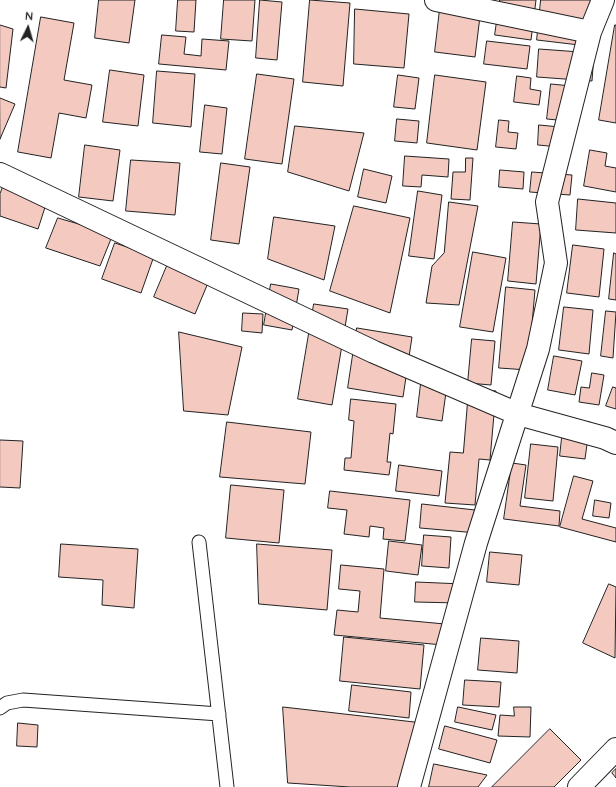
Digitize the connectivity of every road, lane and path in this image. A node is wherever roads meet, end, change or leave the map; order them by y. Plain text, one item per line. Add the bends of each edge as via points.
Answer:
1 (436, 0) edge
2 (603, 0) edge
3 (590, 32) junction
4 (0, 174) edge
5 (518, 414) junction
6 (616, 443) edge
7 (199, 542) dead end
8 (0, 708) edge
9 (219, 714) junction
10 (616, 749) edge
11 (227, 787) edge
12 (409, 787) edge
13 (579, 787) edge

1 - 3 street
2 - 3 street
3 - 5 street via 547,202 556,263 538,349
4 - 5 street via 374,352
5 - 6 street
5 - 12 street via 476,543
7 - 9 lane
8 - 9 lane via 7,703 23,700
9 - 11 lane
10 - 13 street

